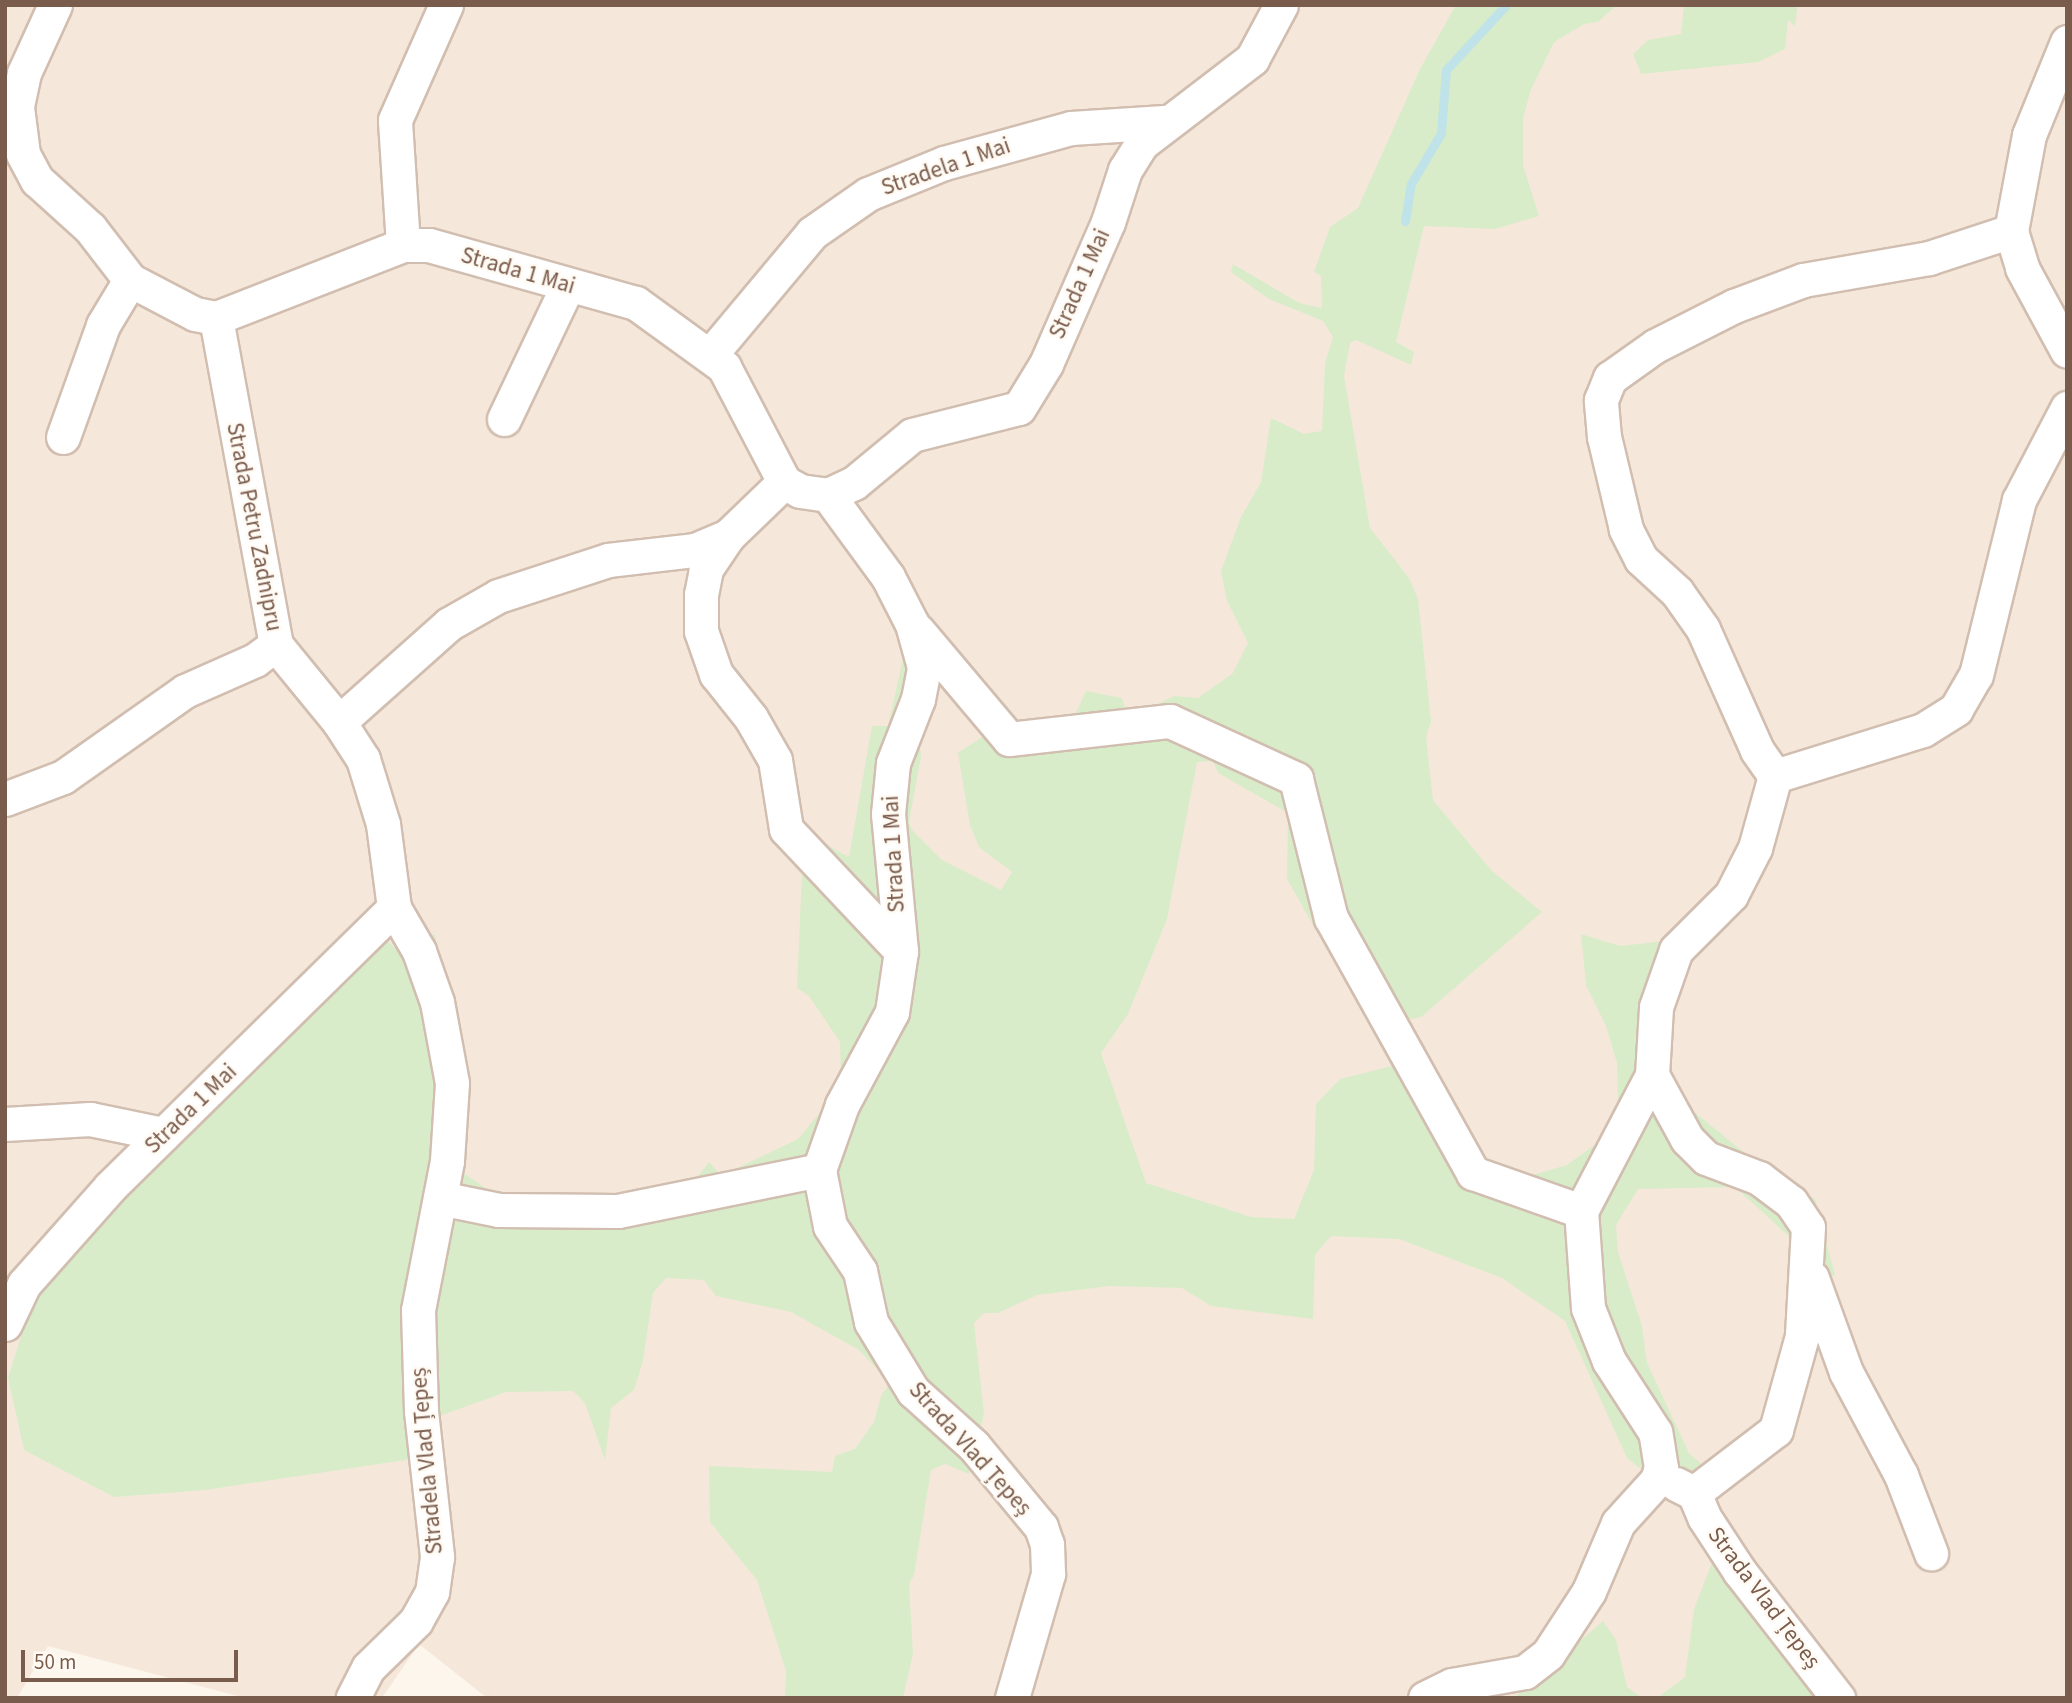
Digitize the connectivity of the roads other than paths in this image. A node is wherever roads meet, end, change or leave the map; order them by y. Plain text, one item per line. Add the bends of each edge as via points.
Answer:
1 (55, 5) edge
2 (446, 5) edge
3 (1281, 5) edge
4 (2067, 42) edge
5 (1164, 122) junction
6 (14, 159) edge
7 (2011, 231) junction
8 (403, 245) junction
9 (130, 279) junction
10 (568, 285) junction
11 (216, 318) junction
12 (2067, 351) edge
13 (711, 354) junction
14 (2067, 408) edge
15 (504, 419) dead end
16 (63, 437) dead end
17 (784, 482) junction
18 (828, 495) junction
19 (728, 536) junction
20 (912, 624) junction
21 (276, 645) junction
22 (339, 722) junction
23 (1775, 776) junction
24 (5, 799) edge
25 (394, 908) junction
26 (901, 951) junction
27 (1652, 1075) junction
28 (5, 1124) edge
29 (163, 1134) junction
30 (819, 1170) junction
31 (440, 1198) junction
32 (1581, 1211) junction
33 (1809, 1269) junction
34 (5, 1324) edge
35 (1659, 1474) junction
36 (1694, 1493) junction
37 (1931, 1553) dead end
38 (353, 1698) edge
39 (1012, 1698) edge
40 (1425, 1698) edge
41 (1838, 1698) edge

1 - 6 street via 24,73
2 - 8 street via 395,120
3 - 5 street, Strada 1 Mai via 1252,59 1230,80
4 - 7 street via 2029,135
5 - 13 street, Stradela 1 Mai via 1071,128 944,163 868,194 812,233
5 - 18 street, Strada 1 Mai via 1140,144 1125,170 1108,222 1046,364 1019,408 912,435 854,484
6 - 9 street via 90,228
7 - 12 street via 2022,268
7 - 23 street via 1929,258 1803,280 1734,306 1638,354 1610,378 1601,400 1604,437 1626,529 1641,559 1677,592 1703,629 1757,750
8 - 10 street, Strada 1 Mai via 429,244
8 - 11 street, Strada 1 Mai
9 - 11 street via 195,314
9 - 16 street via 103,325
10 - 13 street, Strada 1 Mai via 636,303
10 - 15 street
11 - 21 street, Strada Petru Zadnipru
13 - 17 street, Strada 1 Mai via 724,367
14 - 23 street via 2019,500 1976,675 1956,709 1923,730
17 - 18 street via 800,491
17 - 19 street
18 - 20 street, Strada 1 Mai via 888,577
19 - 22 street via 695,550 608,560 498,596 449,624
19 - 26 street via 706,569 701,594 701,631 716,674 751,718 775,760 786,829
20 - 26 street, Strada 1 Mai via 924,667 918,699 893,763 888,814
20 - 32 street via 1009,739 1170,721 1296,779 1331,918 1473,1173
21 - 22 street
21 - 24 street, Strada Petru Zadnipru via 256,660 185,691 64,777
22 - 25 street via 363,759 373,787
23 - 27 street via 1755,848 1731,895 1676,950 1656,1007
25 - 29 street, Strada 1 Mai
25 - 31 street via 419,951 448,1044 450,1126
26 - 30 street via 892,1012 842,1105
27 - 32 street
27 - 33 street via 1687,1139 1706,1158 1759,1178 1791,1202 1808,1227
28 - 29 street via 90,1119
29 - 34 street, Strada 1 Mai via 24,1284
30 - 31 street via 618,1211 499,1210
30 - 39 street, Strada Vlad Țepeș via 830,1226 860,1271 871,1322 906,1380 974,1446 1041,1527 1048,1574
31 - 38 street, Stradela Vlad Țepeș via 418,1310 421,1411 437,1556 432,1592 416,1621 368,1668
32 - 35 street via 1588,1308 1609,1361 1655,1432
33 - 36 street via 1802,1336 1776,1430
33 - 37 street via 1846,1372 1901,1475
35 - 36 street
35 - 40 street via 1618,1523 1589,1591 1548,1654 1525,1672 1452,1685
36 - 41 street, Strada Vlad Țepeș via 1740,1572

